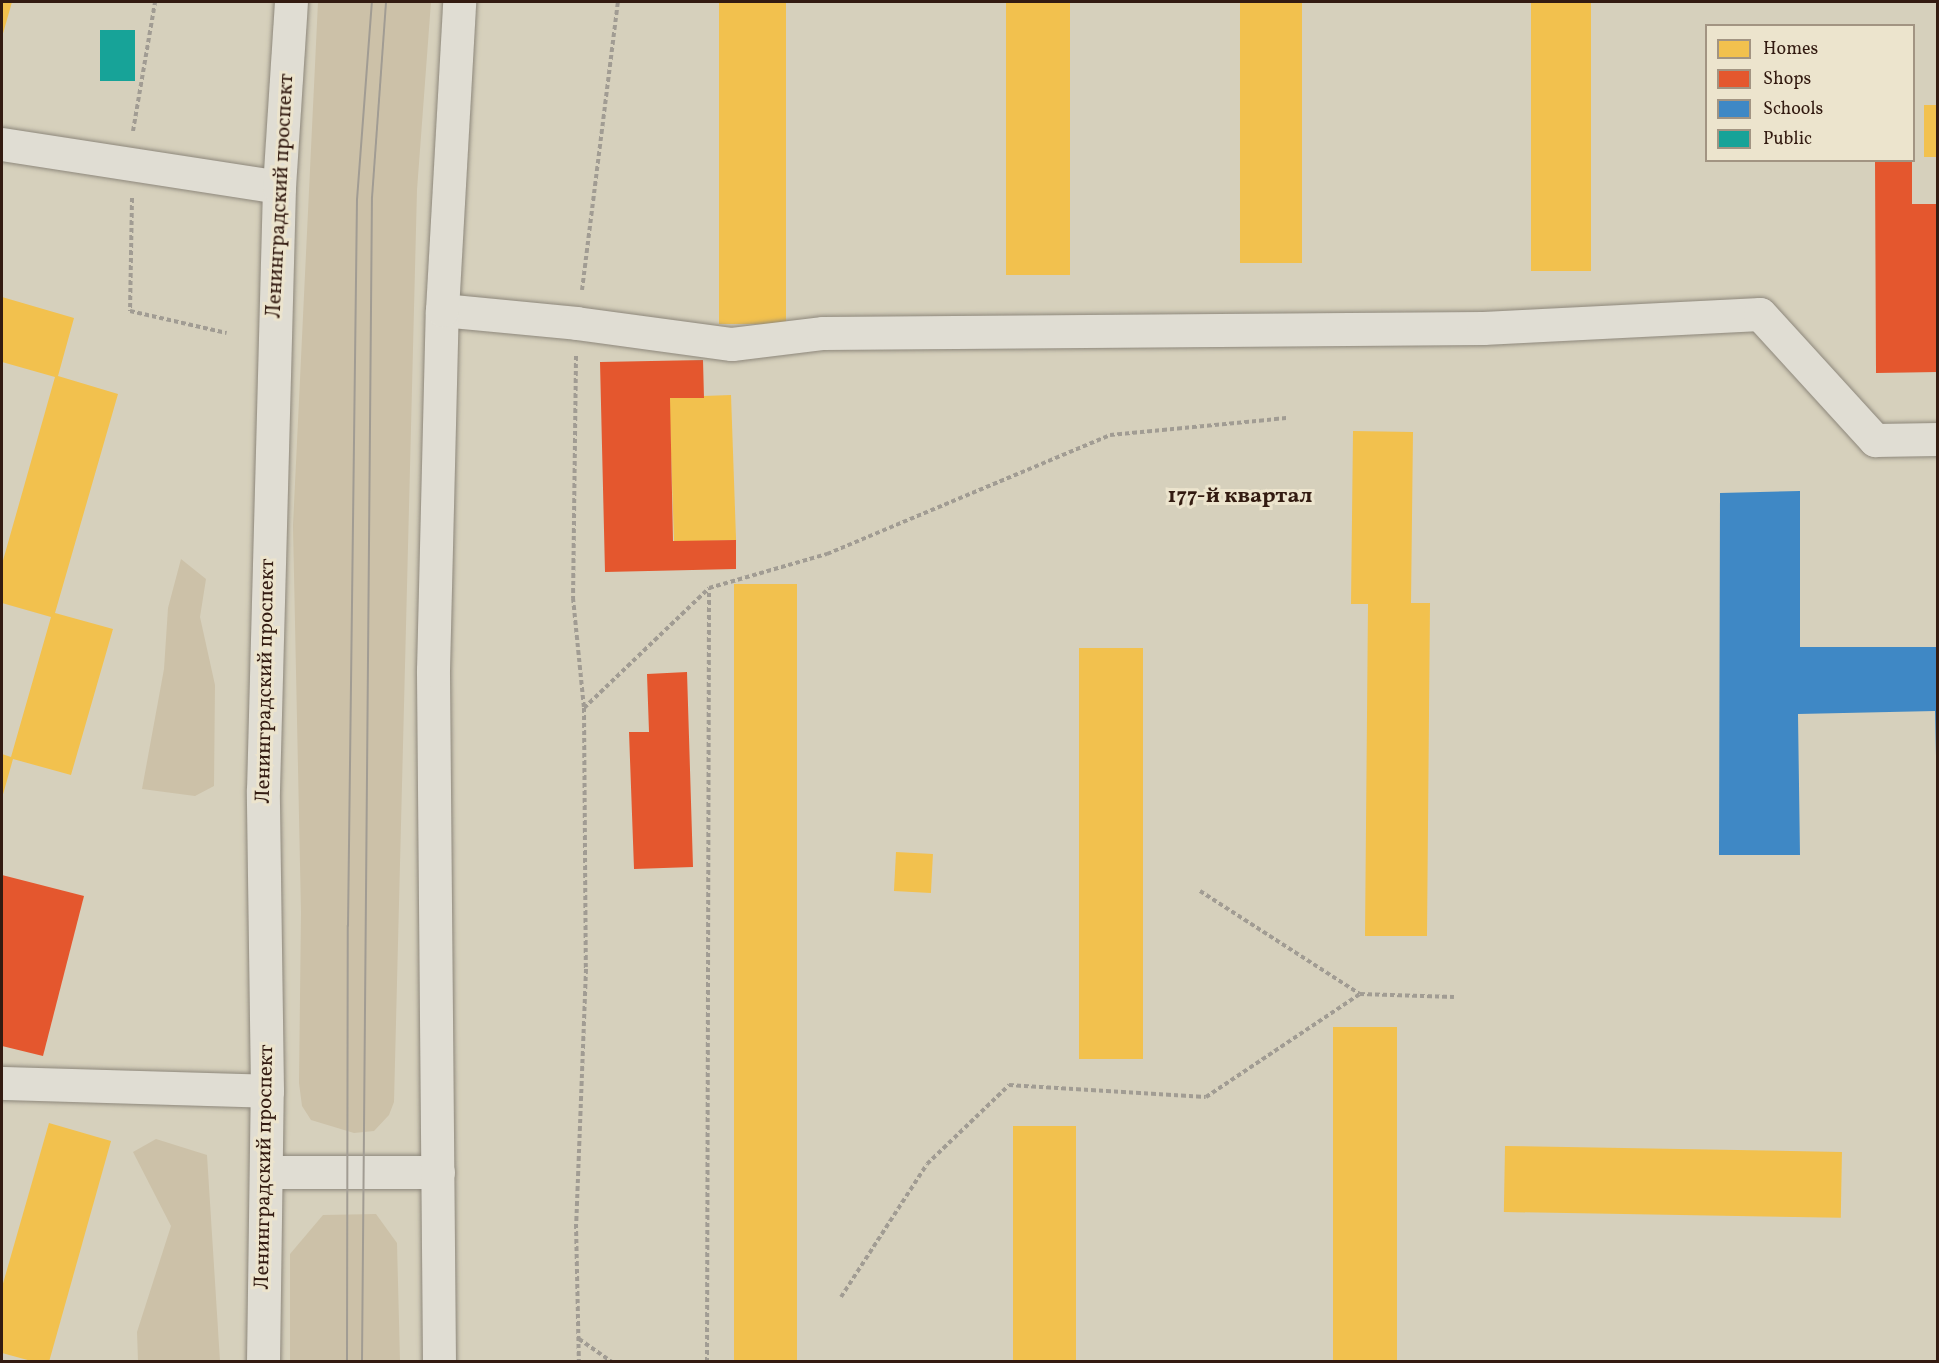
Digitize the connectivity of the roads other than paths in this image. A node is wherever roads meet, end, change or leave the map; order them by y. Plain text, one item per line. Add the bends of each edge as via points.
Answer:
1 (291, 2) edge
2 (459, 2) edge
3 (2, 144) edge
4 (279, 187) junction
5 (442, 310) junction
6 (1938, 439) edge
7 (2, 1083) edge
8 (267, 1091) junction
9 (266, 1172) junction
10 (438, 1172) junction
11 (263, 1362) edge
12 (439, 1362) edge

1 - 4 main road, Ленинградский проспект
2 - 5 main road
3 - 4 main road
4 - 8 main road, Ленинградский проспект via 263,790
5 - 6 main road via 576,322 732,344 822,333 1483,328 1760,314 1875,440
5 - 10 main road via 433,670
7 - 8 main road
8 - 9 main road, Ленинградский проспект
9 - 10 main road
9 - 11 main road, Ленинградский проспект
10 - 12 main road

